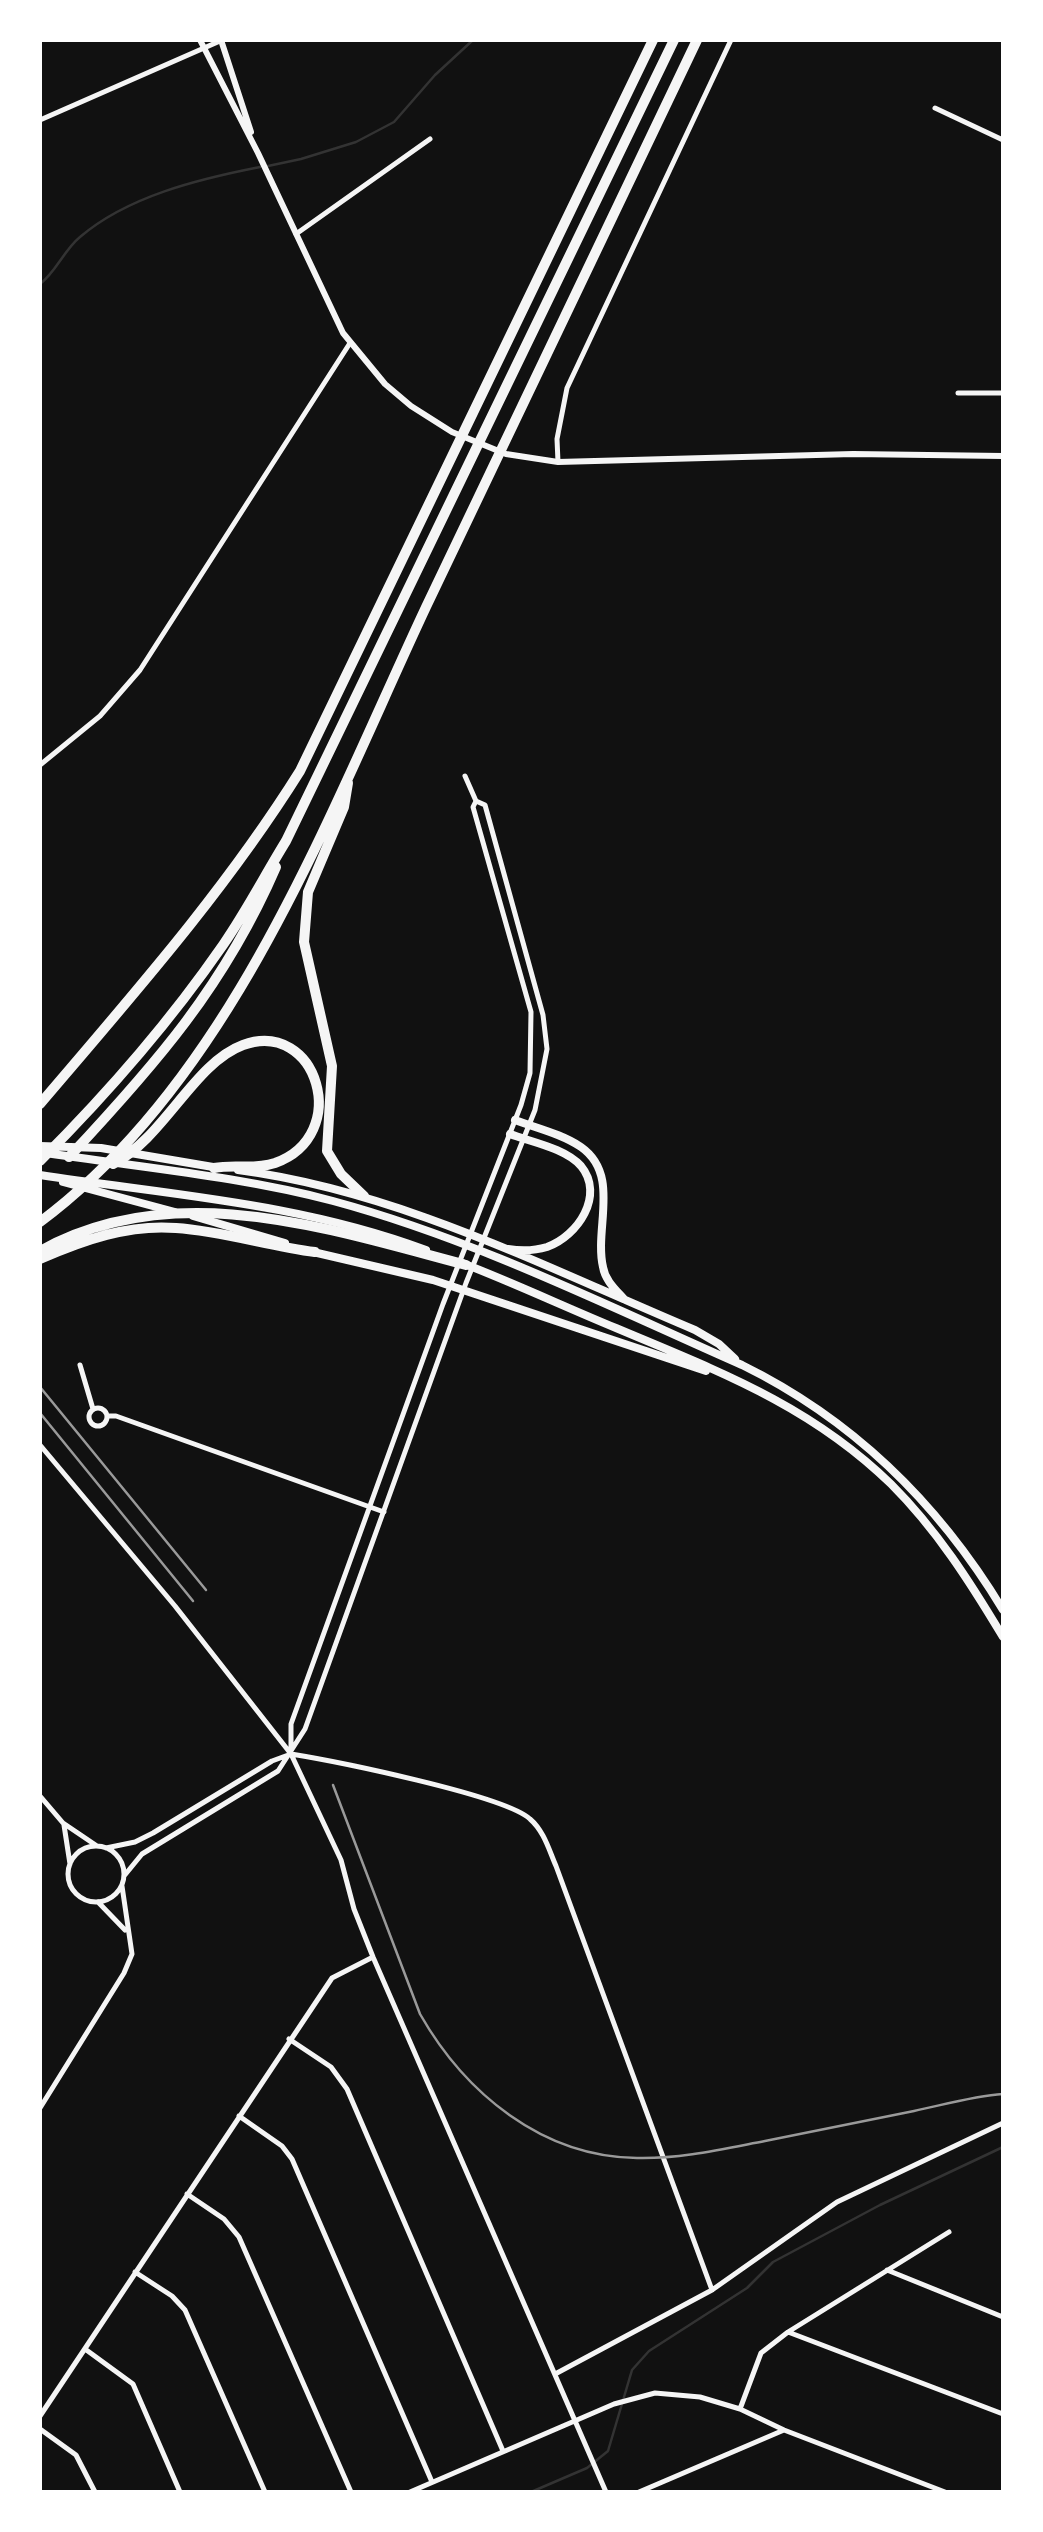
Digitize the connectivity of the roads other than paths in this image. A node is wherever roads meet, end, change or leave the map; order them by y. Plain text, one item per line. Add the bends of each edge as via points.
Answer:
1 (222, 40) edge
2 (653, 40) edge
3 (674, 40) edge
4 (697, 40) edge
5 (731, 40) edge
6 (202, 44) edge
7 (935, 108) dead end
8 (40, 120) edge
9 (430, 139) dead end
10 (1003, 140) edge
11 (258, 152) junction
12 (296, 234) junction
13 (350, 343) junction
14 (958, 393) dead end
15 (1003, 393) edge
16 (1003, 456) edge
17 (558, 462) junction
18 (40, 765) edge
19 (349, 772) junction
20 (465, 776) dead end
21 (476, 801) junction
22 (286, 840) junction
23 (40, 1104) edge
24 (515, 1120) junction
25 (528, 1126) junction
26 (510, 1134) junction
27 (523, 1138) junction
28 (78, 1147) junction
29 (40, 1149) edge
30 (69, 1157) junction
31 (40, 1161) edge
32 (214, 1168) junction
33 (101, 1170) junction
34 (42, 1176) edge
35 (364, 1196) junction
36 (40, 1222) edge
37 (490, 1244) junction
38 (40, 1251) edge
39 (315, 1252) junction
40 (40, 1260) edge
41 (466, 1264) junction
42 (451, 1282) junction
43 (465, 1287) junction
44 (628, 1302) junction
45 (742, 1365) junction
46 (80, 1366) dead end
47 (728, 1377) junction
48 (93, 1409) junction
49 (107, 1416) junction
50 (40, 1445) edge
51 (369, 1506) junction
52 (384, 1512) junction
53 (1003, 1610) edge
54 (1003, 1637) edge
55 (291, 1754) junction
56 (40, 1796) edge
57 (63, 1823) junction
58 (97, 1846) junction
59 (106, 1848) junction
60 (70, 1866) junction
61 (124, 1876) junction
62 (122, 1886) junction
63 (98, 1902) junction
64 (127, 1932) junction
65 (373, 1957) junction
66 (288, 2039) junction
67 (40, 2108) edge
68 (239, 2116) junction
69 (1003, 2123) edge
70 (187, 2194) junction
71 (949, 2232) dead end
72 (887, 2270) junction
73 (135, 2272) junction
74 (712, 2290) junction
75 (1003, 2317) edge
76 (788, 2332) junction
77 (85, 2349) junction
78 (556, 2373) junction
79 (740, 2409) junction
80 (1003, 2414) edge
81 (40, 2416) edge
82 (574, 2420) junction
83 (40, 2429) edge
84 (784, 2430) junction
85 (503, 2452) junction
86 (432, 2482) junction
87 (95, 2492) edge
88 (180, 2492) edge
89 (265, 2492) edge
90 (351, 2492) edge
91 (410, 2492) edge
92 (606, 2492) edge
93 (639, 2492) edge
94 (945, 2492) edge

1 - 6 street
1 - 11 street
2 - 23 highway via 300,772 222,885
3 - 22 highway
4 - 19 highway
5 - 17 street via 566,388
6 - 8 street
6 - 11 street
7 - 10 street
9 - 12 street
11 - 12 street
12 - 13 street
13 - 17 street via 385,384 435,422 480,444
13 - 18 street via 140,670 100,716
14 - 15 street
16 - 17 street
19 - 33 highway via 241,988 180,1080
19 - 35 highway via 344,808 308,892 303,923 306,963 332,1066 327,1151
20 - 21 street
21 - 24 street via 531,1012 530,1074
21 - 25 street via 484,804 543,1014 548,1049
22 - 28 highway via 252,922 210,992
22 - 31 highway via 190,990 132,1064
24 - 25 main road
24 - 26 street
25 - 27 street
25 - 44 main road via 580,1146 595,1160 604,1191 603,1269
26 - 27 main road
26 - 42 street
27 - 37 main road via 582,1168 589,1204 576,1227 546,1247
27 - 43 street
28 - 29 main road
28 - 30 highway
28 - 32 main road
29 - 30 main road
30 - 45 main road via 289,1191 376,1214 562,1285
32 - 33 highway via 274,1163 314,1129 317,1083 294,1051 267,1041 237,1048 129,1156
32 - 35 main road
33 - 36 highway
34 - 39 main road
34 - 41 main road via 266,1205 342,1222
35 - 37 main road
37 - 44 main road
38 - 41 highway via 111,1222 222,1212
39 - 40 highway via 176,1228 120,1232
39 - 42 main road
41 - 47 main road
42 - 43 main road
42 - 51 street
43 - 47 main road
43 - 52 street
44 - 45 main road via 720,1344
45 - 53 main road via 818,1408 894,1470 960,1543
46 - 48 street
47 - 54 main road via 803,1414 889,1483 954,1557
48 - 49 street
48 - 49 street via 93,1425 104,1424
49 - 51 street
50 - 55 street
51 - 52 street
51 - 55 street via 291,1724
52 - 55 street
55 - 59 street via 135,1842
55 - 61 street via 278,1771 142,1854
55 - 65 street via 341,1860
55 - 74 street via 454,1791 532,1820 556,1866
56 - 57 street
57 - 58 street
57 - 60 street
58 - 59 street
58 - 60 street via 80,1851
59 - 61 street via 122,1862
60 - 63 street via 72,1889
61 - 62 street
62 - 63 street
62 - 64 street
63 - 64 street
64 - 67 street via 132,1954 124,1973
65 - 66 street via 332,1978
65 - 78 street
66 - 68 street
66 - 85 street via 331,2066 346,2089
68 - 70 street
68 - 86 street via 292,2159
69 - 74 street via 837,2202
70 - 73 street
70 - 90 street via 224,2218 239,2237
71 - 72 street
72 - 75 street
72 - 76 street
73 - 77 street
73 - 89 street via 185,2310
74 - 78 street
76 - 79 street via 762,2353
76 - 80 street
77 - 81 street
77 - 88 street via 133,2384
78 - 82 street
79 - 82 street via 674,2393 642,2394
79 - 84 street
82 - 85 street
82 - 92 street
83 - 87 street via 76,2455
84 - 93 street
84 - 94 street
85 - 86 street
86 - 91 street

